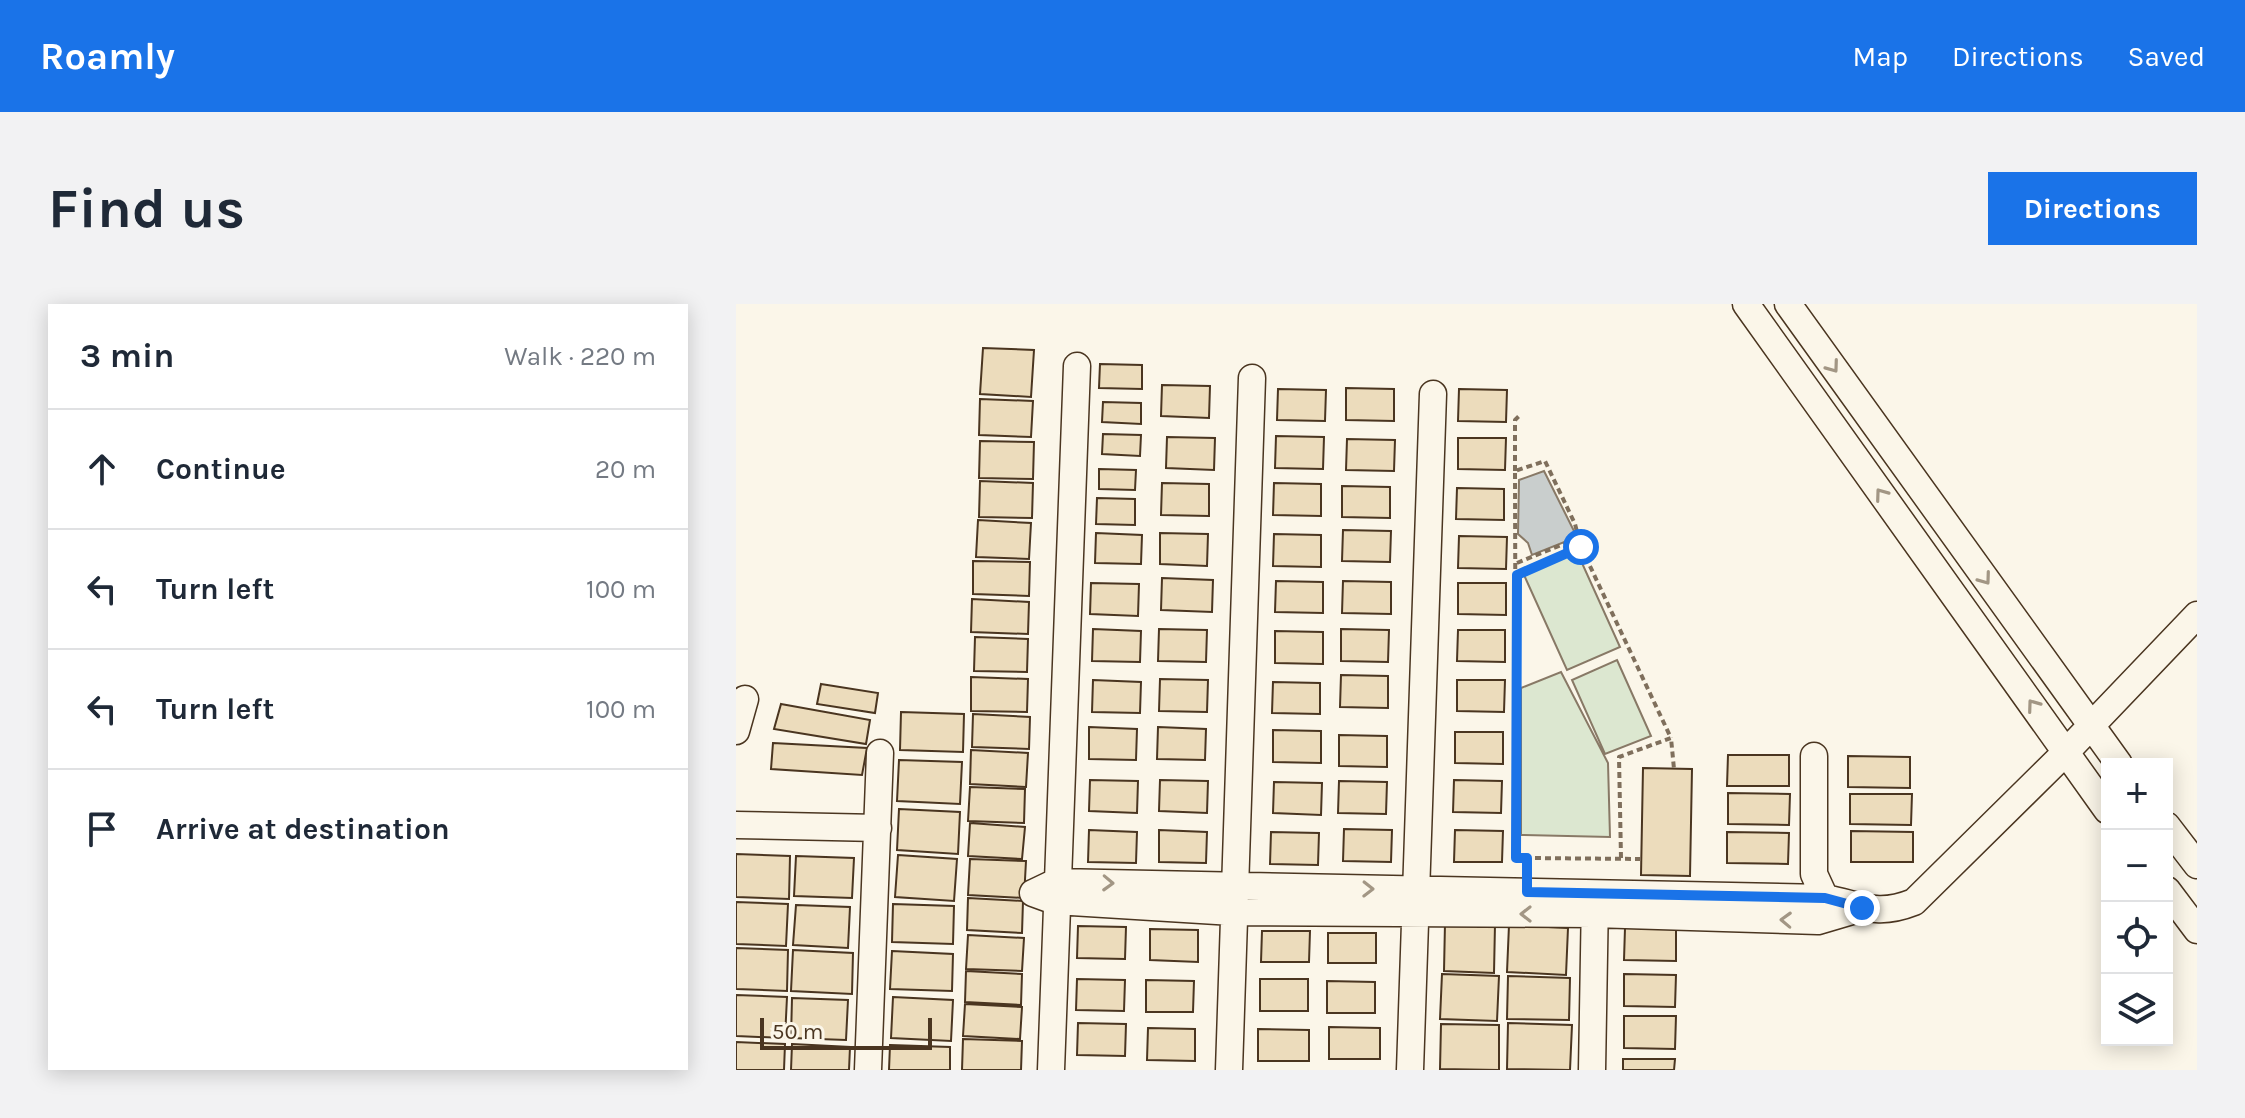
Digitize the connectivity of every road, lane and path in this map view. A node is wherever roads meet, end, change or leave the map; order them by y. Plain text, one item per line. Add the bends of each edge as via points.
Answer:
1 (1746, 304) edge
2 (1788, 304) edge
3 (1077, 366) dead end
4 (1252, 378) dead end
5 (1433, 394) dead end
6 (1521, 414) dead end
7 (1515, 471) junction
8 (1578, 538) junction
9 (1581, 547) junction
10 (1517, 563) junction
11 (1517, 575) junction
12 (2197, 615) edge
13 (745, 699) dead end
14 (2090, 727) junction
15 (736, 731) edge
16 (1671, 738) junction
17 (2066, 752) junction
18 (880, 753) dead end
19 (1814, 756) dead end
20 (2114, 758) edge
21 (1674, 769) dead end
22 (2100, 801) edge
23 (736, 825) edge
24 (878, 828) junction
25 (2170, 830) edge
26 (1527, 858) junction
27 (1621, 858) junction
28 (1642, 859) dead end
29 (2197, 865) edge
30 (1056, 891) junction
31 (1527, 892) junction
32 (1825, 898) junction
33 (2173, 898) edge
34 (1234, 899) junction
35 (1415, 902) junction
36 (1594, 904) junction
37 (1862, 908) junction
38 (2197, 930) edge
39 (868, 1070) edge
40 (1051, 1070) edge
41 (1229, 1070) edge
42 (1410, 1070) edge
43 (1592, 1070) edge

17 -> 1 street
2 -> 14 street
3 - 30 street
4 - 34 street
5 - 35 street
6 - 7 path via 1515,420
7 - 8 path via 1545,461
7 - 10 path
8 - 9 path
8 - 10 path
9 - 11 path
9 - 16 path
10 - 11 path
11 - 26 path via 1516,858
12 - 14 street
13 - 15 street
14 - 17 street
14 - 20 street
16 - 21 path
16 - 27 path via 1619,757
17 - 22 street
17 - 37 street via 1914,902 1893,910
18 - 24 street
19 - 32 street via 1814,874
23 - 24 street
24 - 39 street
25 - 29 street
26 - 27 path
26 - 31 path
27 - 28 path
30 - 34 street
30 - 40 street
31 - 35 street
31 - 36 street
32 - 36 street
32 - 37 street
33 - 38 street
34 - 35 street
34 - 41 street
36 -> 35 street
35 - 42 street
37 -> 36 street via 1818,921
36 - 43 street

